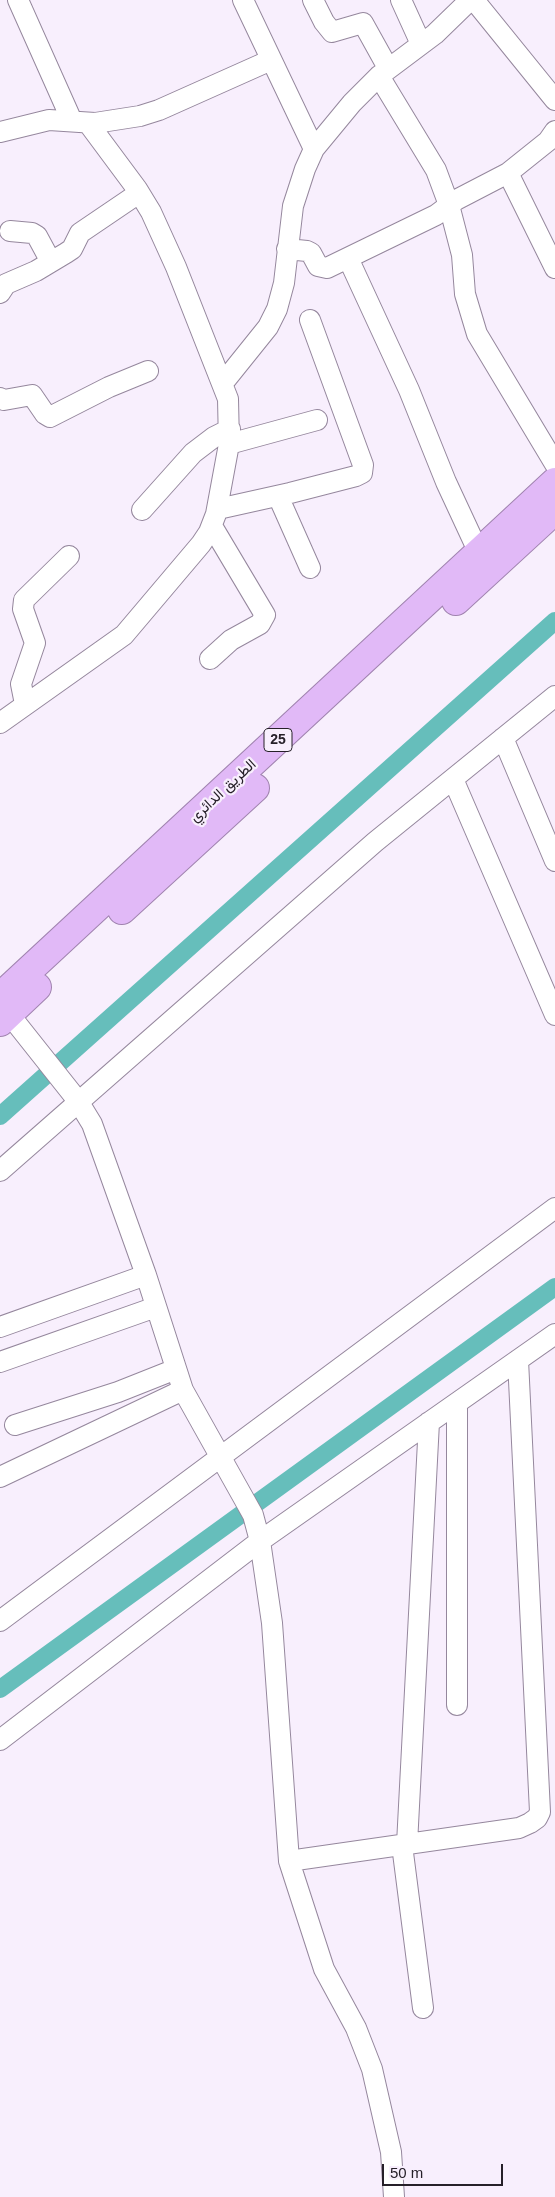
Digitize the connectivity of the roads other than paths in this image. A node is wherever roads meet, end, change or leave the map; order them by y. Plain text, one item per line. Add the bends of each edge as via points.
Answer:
1 (18, 0) edge
2 (243, 0) edge
3 (313, 0) edge
4 (401, 0) edge
5 (470, 0) edge
6 (474, 0) edge
7 (421, 44) junction
8 (271, 60) junction
9 (383, 72) junction
10 (555, 100) edge
11 (80, 122) junction
12 (555, 131) edge
13 (0, 132) edge
14 (314, 149) junction
15 (508, 173) junction
16 (139, 193) junction
17 (449, 205) junction
18 (10, 232) dead end
19 (288, 250) junction
20 (348, 258) junction
21 (51, 262) junction
22 (555, 268) edge
23 (0, 293) edge
24 (310, 320) dead end
25 (148, 371) dead end
26 (223, 383) junction
27 (0, 398) edge
28 (317, 420) dead end
29 (229, 437) junction
30 (555, 464) edge
31 (555, 482) edge
32 (278, 496) junction
33 (142, 510) dead end
34 (555, 510) edge
35 (215, 517) junction
36 (479, 553) junction
37 (70, 556) dead end
38 (310, 568) dead end
39 (210, 659) dead end
40 (555, 696) edge
41 (25, 704) junction
42 (0, 723) edge
43 (503, 738) junction
44 (453, 779) junction
45 (555, 861) edge
46 (3, 1011) edge
47 (555, 1015) edge
48 (73, 1094) junction
49 (0, 1171) edge
50 (555, 1208) edge
51 (146, 1275) junction
52 (156, 1307) junction
53 (0, 1327) edge
54 (555, 1334) edge
55 (518, 1360) junction
56 (0, 1362) edge
57 (176, 1369) junction
58 (183, 1390) junction
59 (457, 1404) junction
60 (430, 1422) junction
61 (15, 1425) dead end
62 (220, 1456) junction
63 (0, 1477) edge
64 (260, 1541) junction
65 (0, 1621) edge
66 (457, 1705) dead end
67 (0, 1740) edge
68 (405, 1844) junction
69 (289, 1861) junction
70 (423, 2008) dead end
71 (394, 2197) edge

1 - 11 street
2 - 8 street
3 - 9 street via 329,31 363,23
4 - 7 street
5 - 7 street
6 - 10 street
7 - 9 street
8 - 11 street via 150,113 122,120
8 - 14 street
9 - 14 street
9 - 17 street via 436,170
11 - 13 street via 49,120
11 - 16 street
12 - 15 street via 548,141
14 - 19 street via 293,206
15 - 17 street
15 - 22 street
16 - 21 street via 80,233 72,249
16 - 26 street via 176,267
17 - 20 street via 436,215
17 - 30 street via 462,255 465,294 477,334
18 - 21 street via 37,236
19 - 20 street via 311,253 322,268
19 - 26 street via 282,296 272,320
20 - 36 street
21 - 23 street via 6,284
24 - 32 street via 363,470 356,476
25 - 27 street via 50,416 32,395
26 - 29 street via 228,399
28 - 29 street
29 - 33 street via 214,437 198,448
29 - 35 street
31 - 36 highway, الطريق الدائري / 25
32 - 35 street
32 - 38 street
34 - 46 highway, الطريق الدائري / 25
35 - 39 street via 265,615 260,624 231,640
35 - 41 street via 201,544 124,635
36 - 46 highway, الطريق الدائري / 25
37 - 41 street via 24,600 23,609 35,642 22,680
40 - 43 street
41 - 42 street
43 - 44 street
43 - 45 street
44 - 47 street
44 - 48 street
46 - 48 street
48 - 49 street
48 - 51 street via 92,1124
50 - 62 street
51 - 52 street
51 - 53 street
52 - 56 street
52 - 57 street
54 - 55 street
55 - 59 street
55 - 68 street via 540,1812 537,1818 519,1828
57 - 58 street
57 - 61 street via 118,1392
58 - 62 street
58 - 63 street
59 - 60 street
59 - 66 street
60 - 64 street
60 - 68 street
62 - 64 street via 253,1515
62 - 65 street
64 - 67 street
64 - 69 street via 272,1623
68 - 69 street
68 - 70 street
69 - 71 street via 324,1969 356,2028 372,2069 391,2152

